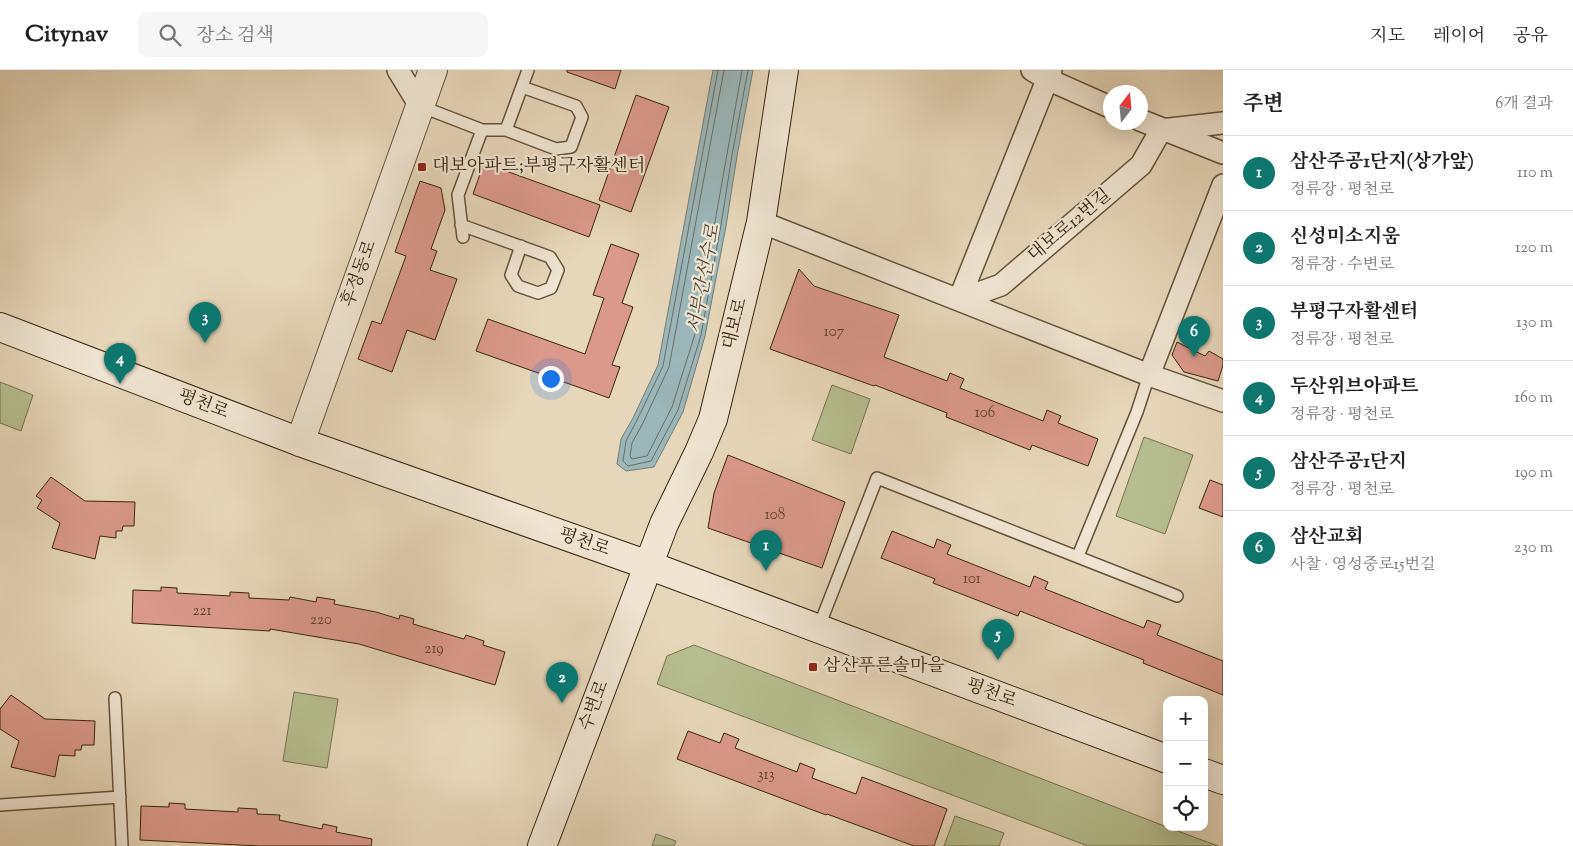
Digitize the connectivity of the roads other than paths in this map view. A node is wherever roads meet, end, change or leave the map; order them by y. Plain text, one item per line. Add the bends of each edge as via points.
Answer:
1 (398, 70) edge
2 (433, 70) edge
3 (528, 70) edge
4 (784, 70) edge
5 (1043, 73) edge
6 (522, 87) junction
7 (1103, 103) edge
8 (420, 106) junction
9 (1223, 123) edge
10 (1148, 124) edge
11 (482, 130) junction
12 (506, 130) junction
13 (1161, 130) junction
14 (1223, 153) edge
15 (1223, 185) edge
16 (761, 222) junction
17 (521, 246) junction
18 (959, 300) junction
19 (0, 327) edge
20 (1149, 375) junction
21 (1223, 402) edge
22 (300, 442) junction
23 (1078, 556) junction
24 (648, 565) junction
25 (1177, 596) dead end
26 (818, 629) junction
27 (115, 698) dead end
28 (1163, 758) edge
29 (1208, 774) edge
30 (1223, 780) edge
31 (120, 796) junction
32 (0, 805) edge
33 (122, 846) edge
34 (542, 846) edge

1 - 8 street
2 - 8 main road, 후정동로
3 - 6 lane
4 - 16 main road, 대보로
5 - 7 street
5 - 18 street
6 - 12 lane
6 - 12 lane via 576,106 582,118 571,147 556,149
8 - 11 lane
8 - 22 main road, 후정동로
9 - 13 street
10 - 13 street
11 - 12 lane
11 - 17 lane via 458,195 462,231
13 - 14 street
13 - 18 street, 대보로12번길 via 1141,165 1001,285
15 - 20 street
16 - 18 street
16 - 24 main road, 대보로 via 713,419
17 - 17 lane via 550,256 558,270 551,288 538,293 518,286 511,275
18 - 20 street
19 - 22 main road, 평천로
20 - 21 street
20 - 23 lane
22 - 24 main road, 평천로
23 - 25 lane
23 - 26 lane via 876,478
24 - 26 main road, 평천로
24 - 34 main road, 수변로
26 - 28 main road, 평천로
27 - 31 lane
29 - 30 main road
31 - 32 lane
31 - 33 lane

